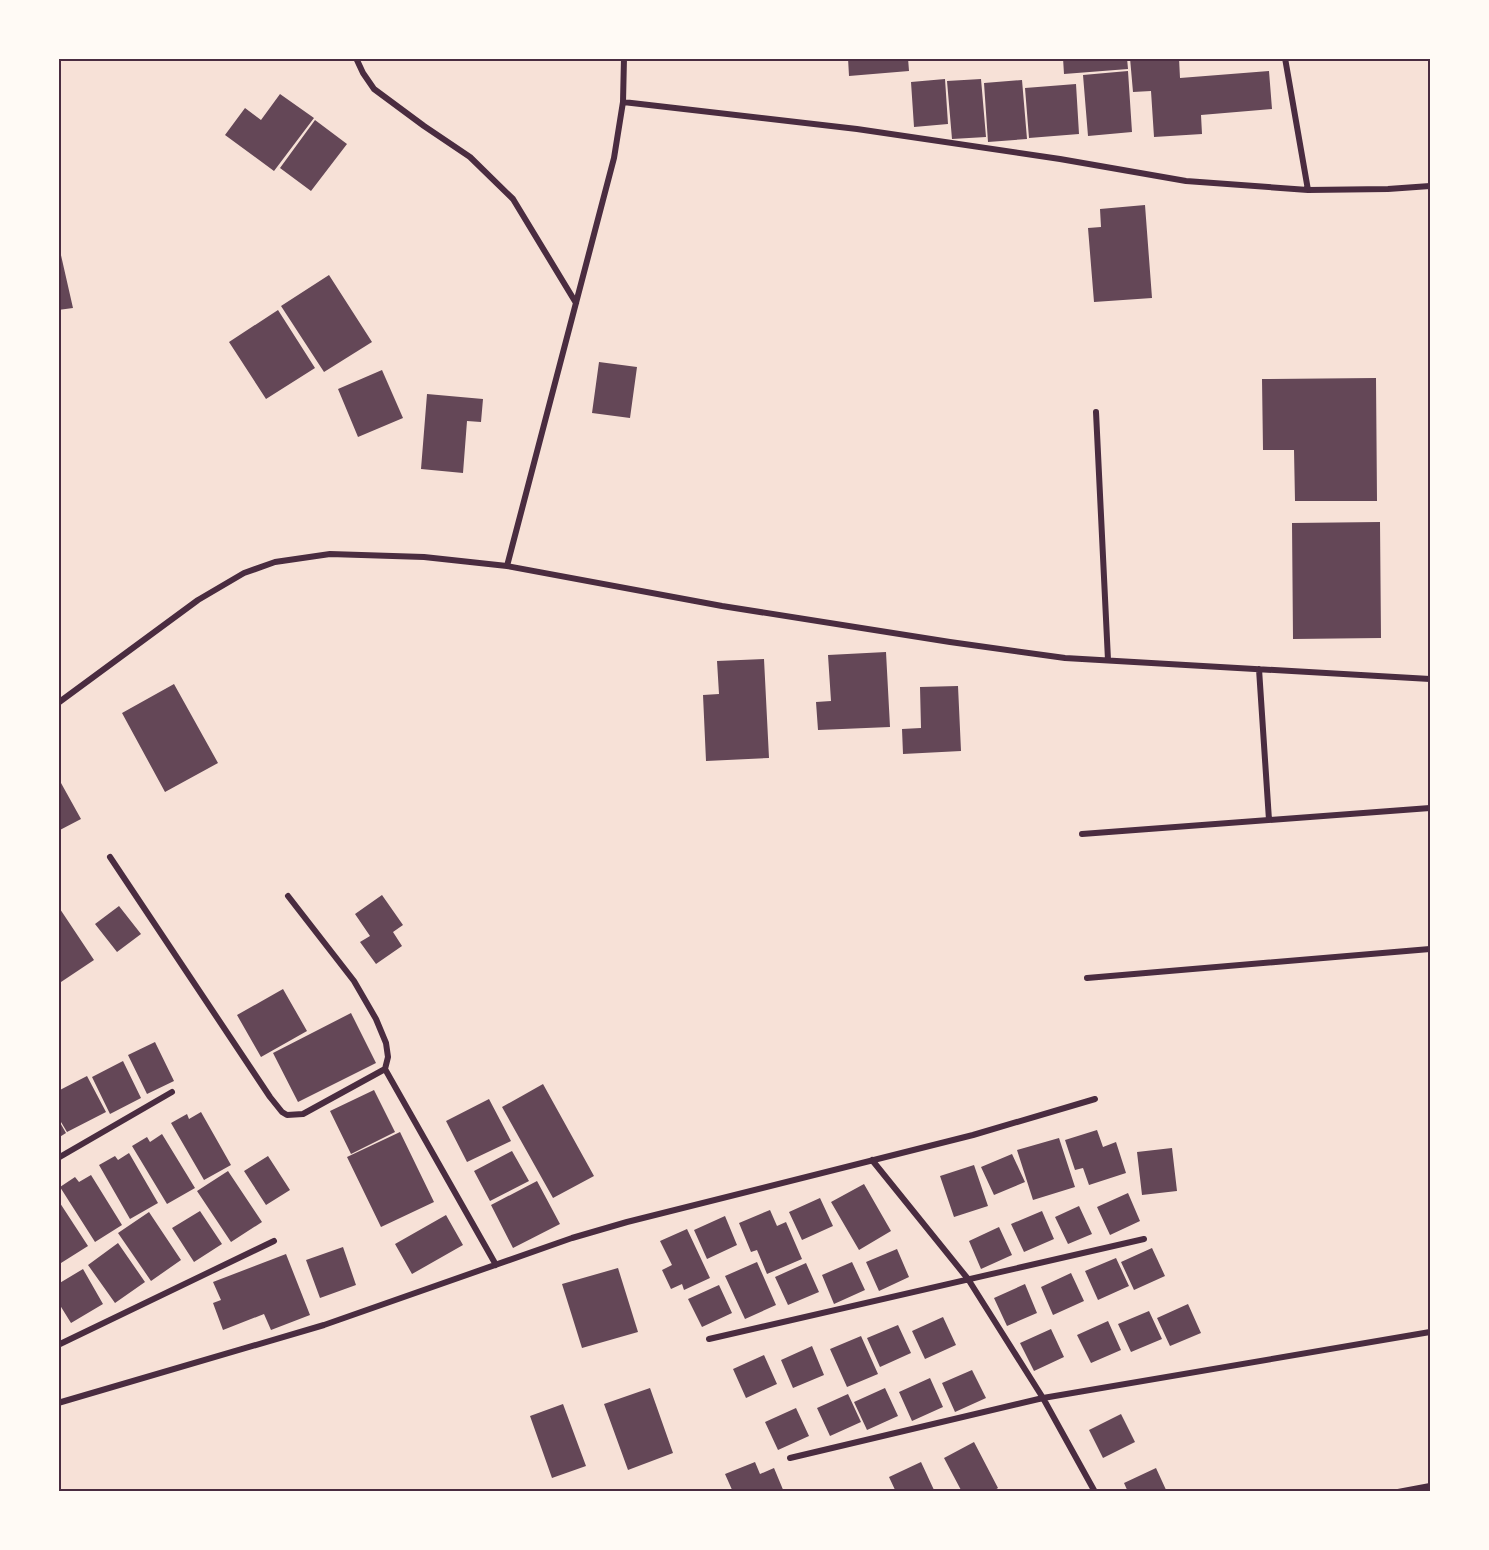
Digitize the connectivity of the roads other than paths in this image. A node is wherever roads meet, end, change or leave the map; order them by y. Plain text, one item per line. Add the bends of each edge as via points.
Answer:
1 (356, 58) edge
2 (624, 58) edge
3 (1286, 58) edge
4 (623, 102) junction
5 (1431, 186) edge
6 (1308, 190) junction
7 (576, 303) junction
8 (1096, 412) dead end
9 (507, 566) junction
10 (1108, 660) junction
11 (1259, 669) junction
12 (1431, 679) edge
13 (58, 703) edge
14 (1431, 808) edge
15 (1269, 820) junction
16 (1082, 834) dead end
17 (110, 857) dead end
18 (288, 896) dead end
19 (1431, 949) edge
20 (1087, 978) dead end
21 (385, 1069) junction
22 (172, 1092) dead end
23 (1095, 1099) dead end
24 (58, 1158) edge
25 (872, 1160) junction
26 (1144, 1239) dead end
27 (274, 1241) dead end
28 (496, 1265) junction
29 (968, 1279) junction
30 (1431, 1332) edge
31 (710, 1339) dead end
32 (58, 1345) edge
33 (1044, 1398) junction
34 (58, 1403) edge
35 (790, 1458) dead end
36 (1431, 1486) edge
37 (1095, 1491) edge
38 (1398, 1491) edge

1 - 7 street via 374,89 470,157 513,199
2 - 4 street
3 - 6 street
4 - 6 street via 856,129 1186,181
4 - 7 street via 614,158
5 - 6 street
7 - 9 street
8 - 10 street
9 - 10 street via 744,610 1065,658
9 - 13 street via 424,557 330,554 274,562 244,573 198,600
10 - 11 street
11 - 12 street
11 - 15 street
14 - 15 street
15 - 16 street
17 - 21 street via 282,1112 303,1114
18 - 21 street via 354,981 376,1019 386,1043
19 - 20 street
21 - 28 street
22 - 24 street
23 - 25 street
25 - 28 street via 627,1222
25 - 29 street
26 - 29 street
27 - 32 street
28 - 34 street via 324,1325
29 - 31 street
29 - 33 street
30 - 33 street
33 - 35 street
33 - 37 street
36 - 38 street

